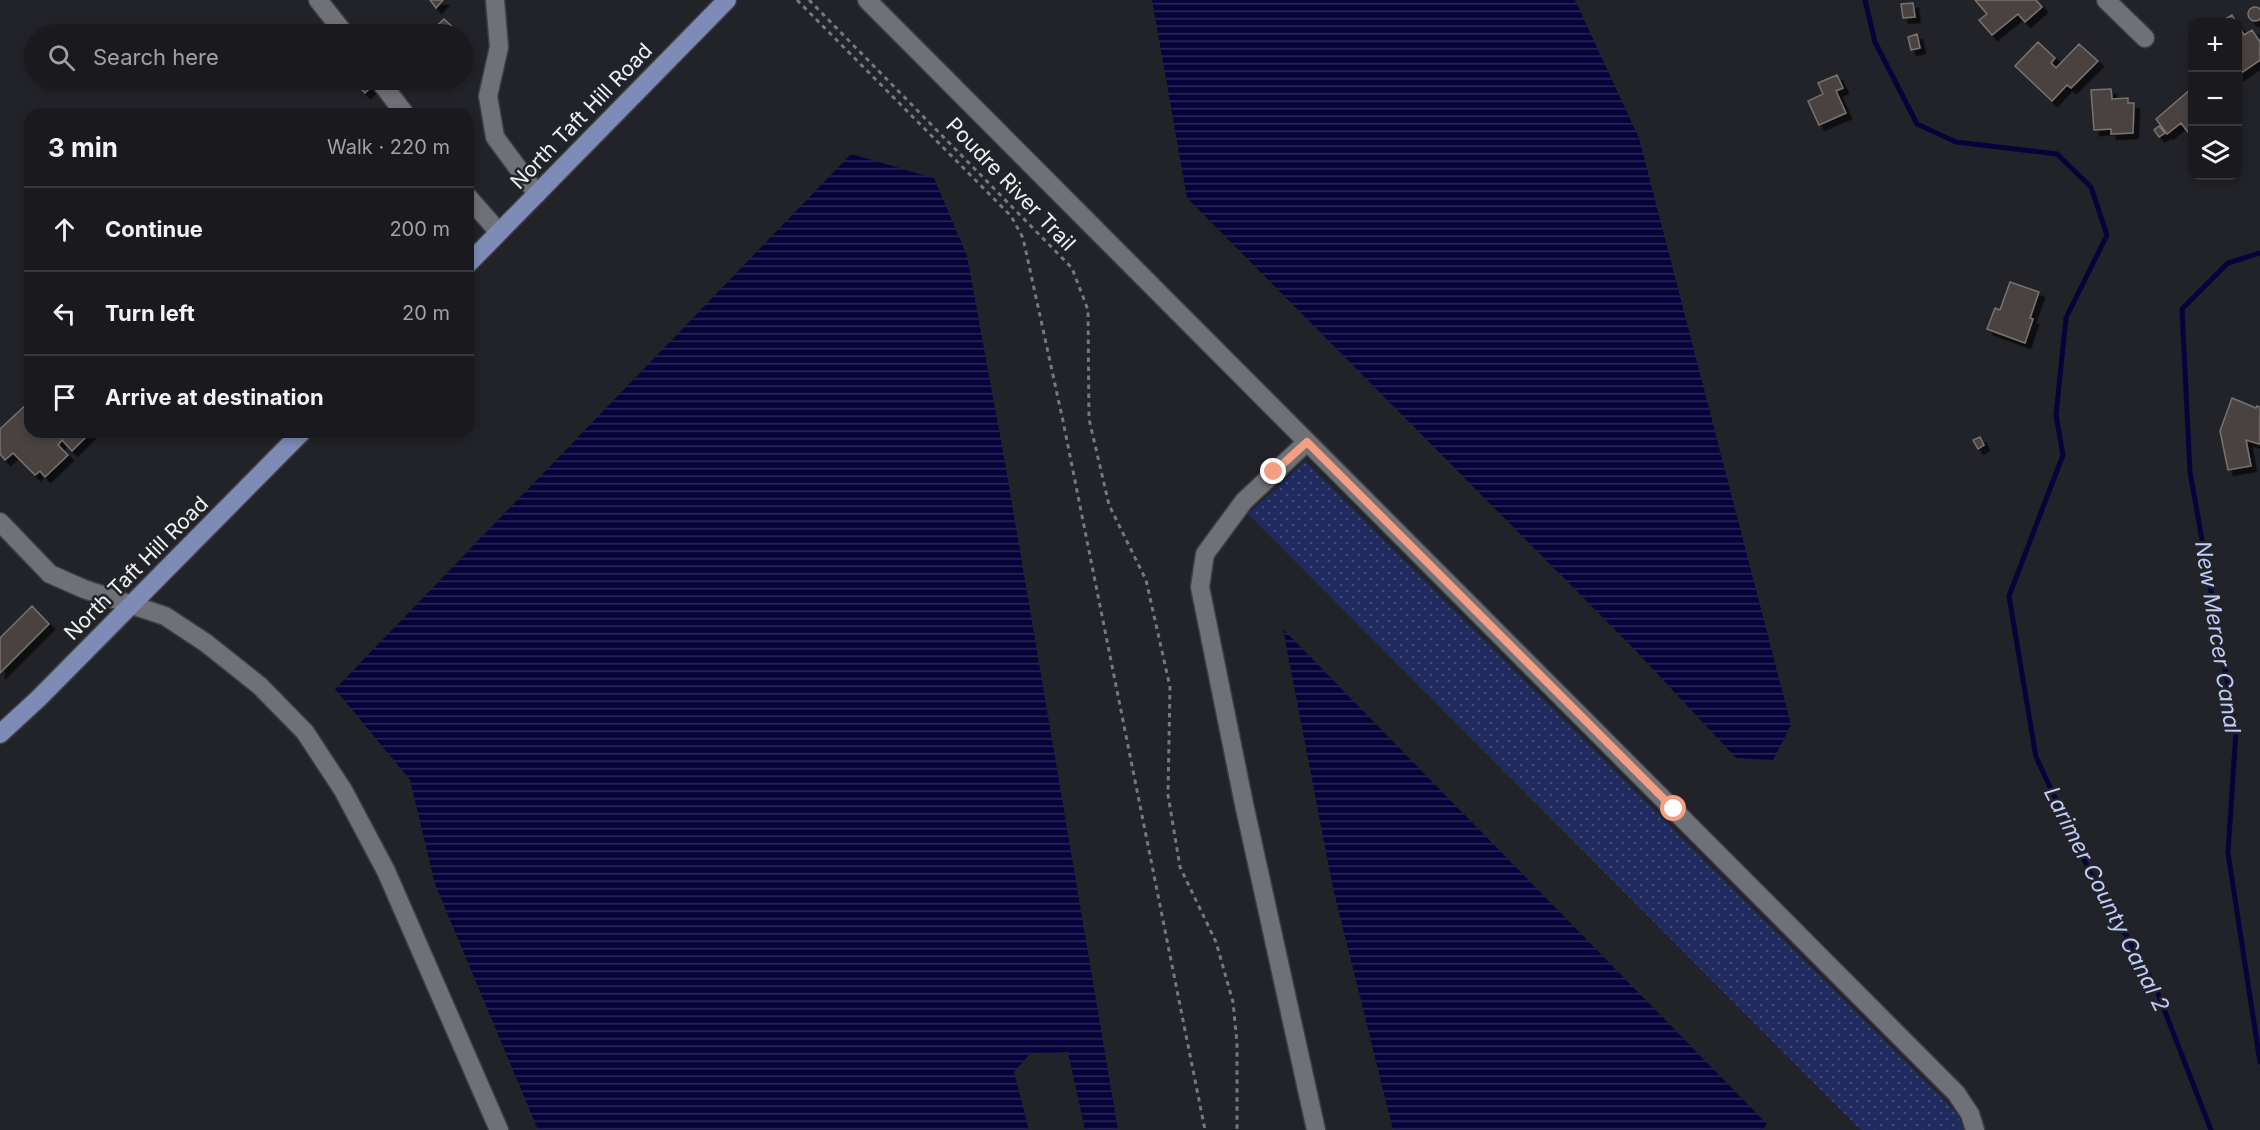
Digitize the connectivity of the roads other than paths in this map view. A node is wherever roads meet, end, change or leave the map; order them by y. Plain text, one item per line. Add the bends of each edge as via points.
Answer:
1 (318, 0) edge
2 (495, 0) edge
3 (727, 0) edge
4 (867, 0) edge
5 (2106, 0) edge
6 (337, 24) edge
7 (2145, 38) dead end
8 (387, 90) edge
9 (400, 108) edge
10 (537, 194) junction
11 (474, 204) edge
12 (498, 231) junction
13 (474, 257) edge
14 (296, 438) edge
15 (1307, 442) junction
16 (0, 522) edge
17 (130, 606) junction
18 (0, 734) edge
19 (500, 1130) edge
20 (1316, 1130) edge
21 (1975, 1130) edge

1 - 6 street
2 - 10 street via 499,47 488,96 495,137
3 - 10 main road, North Taft Hill Road
4 - 15 street
5 - 7 street
8 - 9 street
10 - 12 main road, North Taft Hill Road
11 - 12 street
12 - 13 main road, North Taft Hill Road
14 - 17 main road, North Taft Hill Road
15 - 20 street via 1244,501 1205,554 1200,587
15 - 21 street via 1956,1093
16 - 17 street via 50,574
17 - 18 main road, North Taft Hill Road
17 - 19 street via 165,616 206,643 260,686 305,732 343,790 386,871

